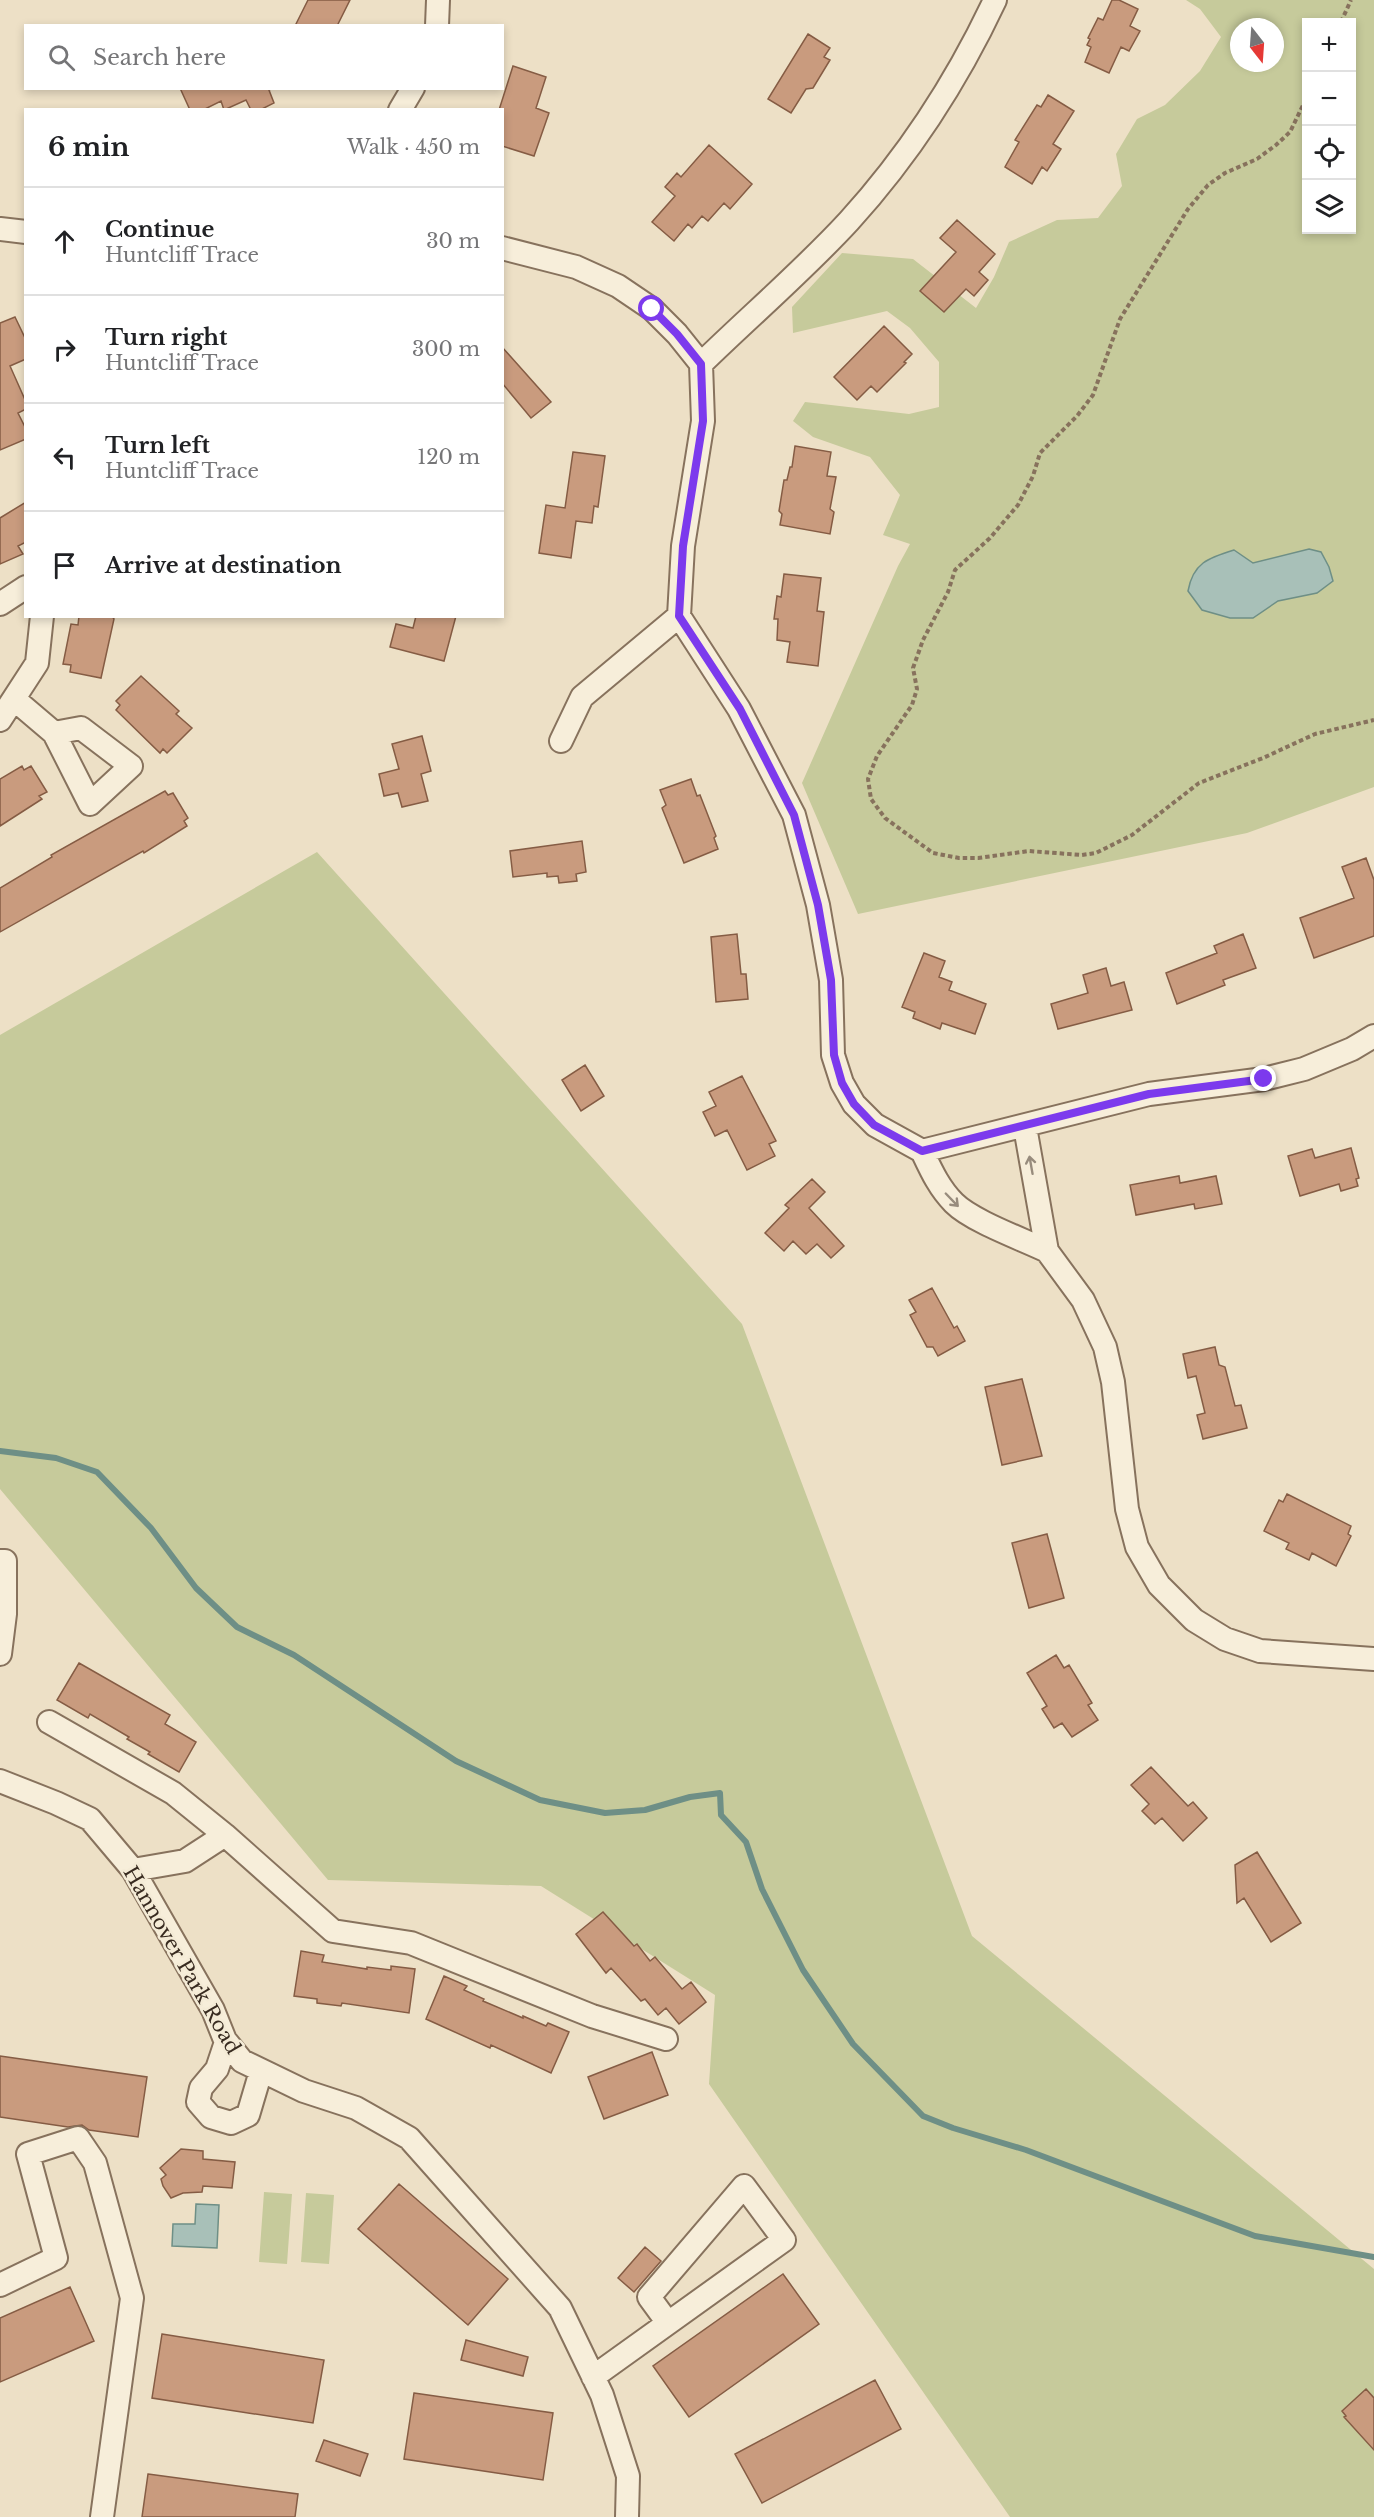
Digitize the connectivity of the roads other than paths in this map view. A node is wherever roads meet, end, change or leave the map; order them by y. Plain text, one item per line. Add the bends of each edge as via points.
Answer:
1 (438, 0) edge
2 (995, 0) edge
3 (437, 24) edge
4 (412, 90) edge
5 (401, 108) edge
6 (0, 229) edge
7 (24, 232) edge
8 (504, 249) edge
9 (701, 364) junction
10 (24, 588) edge
11 (0, 604) edge
12 (679, 616) junction
13 (42, 618) edge
14 (14, 699) junction
15 (0, 720) edge
16 (54, 733) dead end
17 (561, 741) dead end
18 (1374, 1036) edge
19 (1025, 1127) junction
20 (922, 1151) junction
21 (1047, 1251) junction
22 (0, 1561) edge
23 (0, 1654) edge
24 (1374, 1659) edge
25 (49, 1722) dead end
26 (0, 1781) edge
27 (225, 1835) junction
28 (133, 1870) junction
29 (666, 2039) dead end
30 (226, 2042) junction
31 (261, 2071) junction
32 (0, 2285) edge
33 (668, 2323) junction
34 (597, 2386) junction
35 (102, 2517) edge
36 (627, 2517) edge

1 - 3 street
2 - 9 street via 937,107 895,166 848,222
4 - 5 street
6 - 7 street
8 - 9 street via 576,267 618,286 652,309
9 - 12 street via 703,421 683,546
10 - 11 street
12 - 17 street via 582,697
12 - 20 street via 740,709 794,815 820,915 831,980 834,1055 842,1083 854,1104 874,1125
13 - 14 street via 37,663
14 - 15 street
14 - 16 street
18 - 19 street via 1304,1069 1264,1079 1149,1094
19 - 20 street
21 -> 19 street
20 -> 21 street via 937,1183 955,1204
21 - 24 street via 1083,1300 1105,1347 1113,1382 1127,1509 1137,1547 1159,1585 1194,1620 1226,1640 1260,1651
22 - 23 street via 5,1561 5,1614
25 - 27 street via 173,1793
26 - 28 street, Hannover Park Road via 90,1820
27 - 28 street via 185,1862
27 - 29 street via 333,1931 411,1943 592,2016
28 - 30 street, Hannover Park Road via 213,2010
30 - 31 street, Hannover Park Road via 242,2061
30 - 31 street via 217,2069 201,2088 198,2102 211,2117 231,2123 248,2115
31 - 34 street, Hannover Park Road via 304,2091 356,2108 409,2138 560,2308
32 - 35 street via 56,2258 28,2154 78,2138 95,2163 132,2298
33 - 33 street via 784,2240 744,2186 649,2297
33 - 34 street
34 - 36 street, Hannover Park Road via 628,2476

